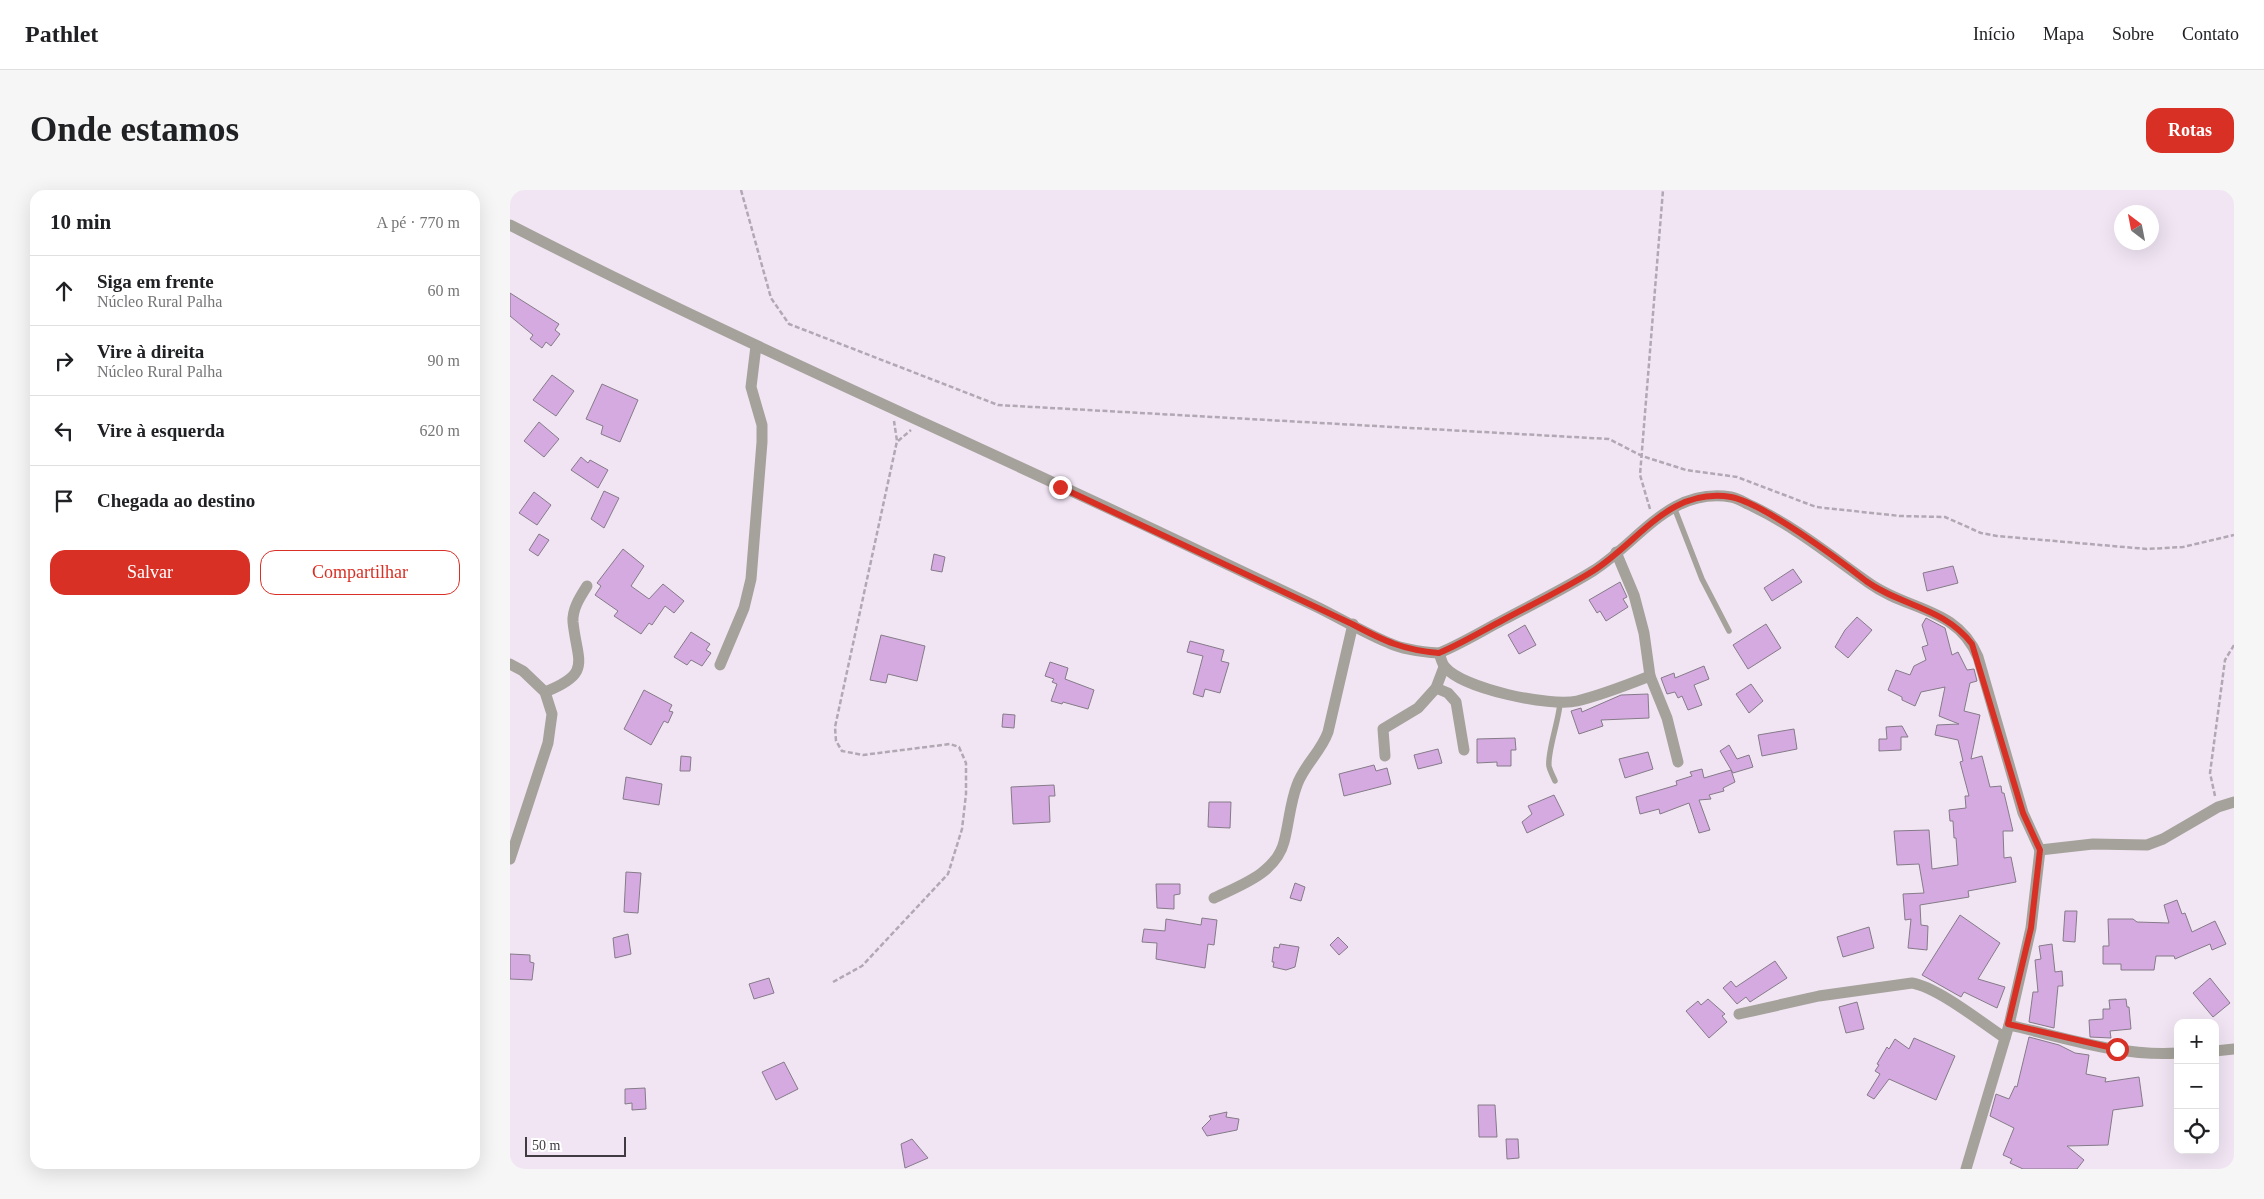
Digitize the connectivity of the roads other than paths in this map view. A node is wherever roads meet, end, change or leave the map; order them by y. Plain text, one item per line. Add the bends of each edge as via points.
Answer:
1 (510, 225) edge
2 (756, 346) junction
3 (1674, 507) junction
4 (1616, 552) junction
5 (588, 586) dead end
6 (1352, 624) junction
7 (1729, 631) dead end
8 (1439, 653) junction
9 (510, 664) edge
10 (720, 665) dead end
11 (1444, 667) junction
12 (1650, 676) junction
13 (1436, 688) junction
14 (545, 692) junction
15 (1560, 703) junction
16 (1464, 750) dead end
17 (1385, 756) dead end
18 (1678, 762) dead end
19 (1555, 781) dead end
20 (2234, 802) edge
21 (2040, 850) junction
22 (510, 859) edge
23 (1214, 898) dead end
24 (1739, 1014) dead end
25 (2008, 1024) junction
26 (2005, 1038) junction
27 (2234, 1049) edge
28 (2219, 1051) edge
29 (2174, 1053) edge
30 (1966, 1169) edge

1 - 2 street
2 - 6 street
2 - 10 street via 751,387 762,425 762,442 751,579 744,608
3 - 4 street via 1653,520
3 - 7 lane via 1702,579
3 - 21 street via 1700,497 1734,498 1773,516 1871,585 1958,627 1978,657 2023,813
4 - 8 street via 1559,592
4 - 12 street via 1634,595
5 - 14 street via 575,608 573,621 580,659 576,674 563,685
6 - 8 street via 1390,644
6 - 23 street via 1328,732 1323,746 1297,784 1284,844 1278,857 1263,872
8 - 11 street
9 - 14 street via 523,671
11 - 13 street
11 - 15 street via 1482,688
12 - 15 street via 1577,701
12 - 18 street via 1667,718
13 - 16 street via 1448,693 1456,702
13 - 17 street via 1418,708 1383,729
14 - 22 street via 552,714 548,743
15 - 19 lane via 1549,755
20 - 21 street via 2147,844 2093,844
21 - 25 street via 2031,928
24 - 26 street via 1819,996 1912,983 1936,993
25 - 26 street
25 - 29 street via 2117,1049
26 - 30 street
27 - 28 street

